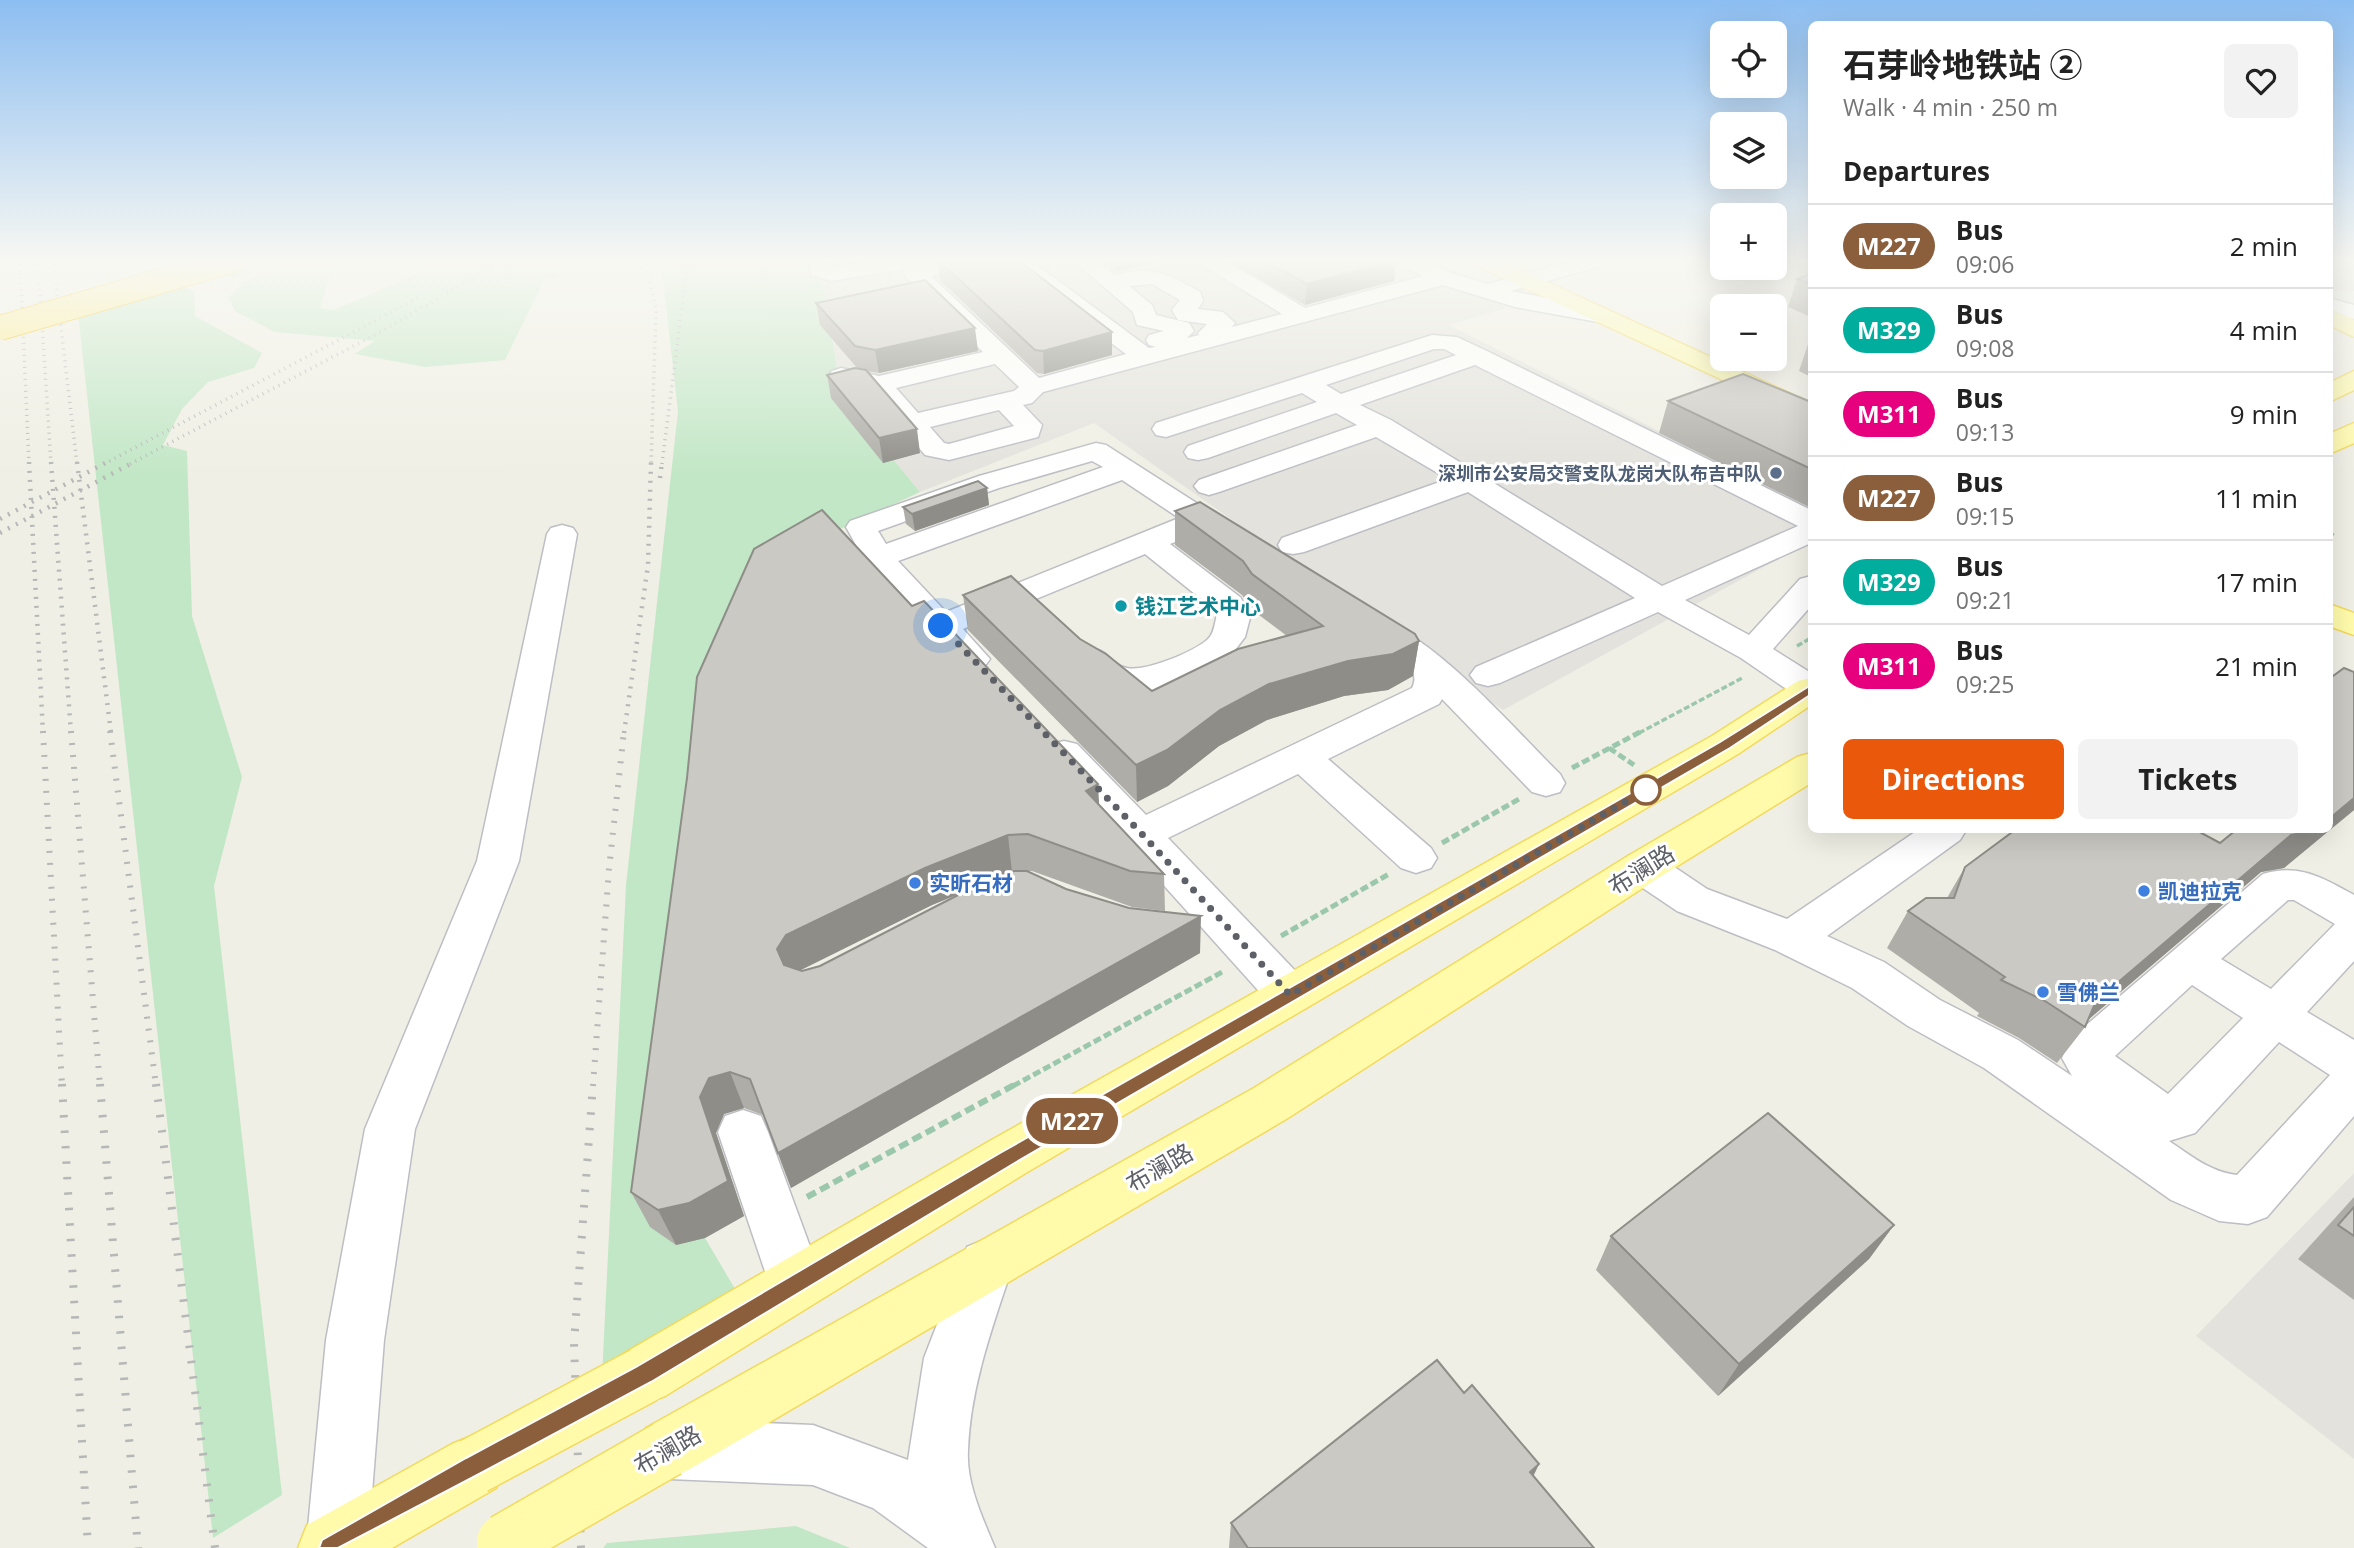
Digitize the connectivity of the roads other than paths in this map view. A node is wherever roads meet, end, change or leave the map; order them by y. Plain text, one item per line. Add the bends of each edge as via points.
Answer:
1 (976, 331) edge
2 (1120, 331) edge
3 (1127, 331) edge
4 (1182, 331) edge
5 (1214, 331) edge
6 (1233, 331) edge
7 (1633, 331) edge
8 (1666, 331) edge
9 (1148, 350) junction
10 (1710, 350) edge
11 (1001, 355) junction
12 (1479, 356) junction
13 (1758, 371) edge
14 (841, 376) edge
15 (2354, 379) edge
16 (879, 384) junction
17 (1305, 384) junction
18 (1034, 387) junction
19 (2333, 392) edge
20 (1808, 394) edge
21 (1005, 401) junction
22 (1340, 403) junction
23 (1808, 412) edge
24 (912, 423) junction
25 (1381, 426) junction
26 (1166, 429) dead end
27 (2354, 431) edge
28 (2333, 444) edge
29 (1198, 452) dead end
30 (1758, 474) edge
31 (1471, 481) junction
32 (1209, 486) dead end
33 (1808, 499) edge
34 (1202, 520) junction
35 (1808, 520) edge
36 (1808, 533) edge
37 (562, 534) dead end
38 (1148, 542) junction
39 (1808, 589) edge
40 (1658, 598) junction
41 (1342, 609) edge
42 (2333, 616) edge
43 (2354, 625) edge
44 (941, 626) junction
45 (2333, 637) edge
46 (1074, 642) edge
47 (2354, 645) edge
48 (1753, 651) junction
49 (1433, 669) junction
50 (1488, 675) dead end
51 (998, 685) edge
52 (1808, 687) edge
53 (1808, 691) edge
54 (1046, 735) edge
55 (1301, 756) junction
56 (1808, 768) edge
57 (1546, 783) dead end
58 (1942, 833) edge
59 (1142, 834) junction
60 (1416, 858) dead end
61 (1643, 867) junction
62 (2354, 915) edge
63 (1181, 931) edge
64 (2354, 933) edge
65 (1791, 938) junction
66 (1236, 952) junction
67 (2189, 961) junction
68 (1290, 995) junction
69 (2275, 1015) junction
70 (2354, 1065) edge
71 (2354, 1082) edge
72 (743, 1132) dead end
73 (986, 1265) junction
74 (795, 1282) junction
75 (667, 1449) junction
76 (956, 1536) edge
77 (499, 1545) edge
78 (333, 1546) edge

1 - 11 street
2 - 9 street
3 - 9 street
4 - 9 street
5 - 9 street
6 - 9 street
7 - 23 main road
8 - 10 main road
9 - 18 street
11 - 16 street
11 - 18 street
12 - 17 street via 1448,342 1432,342
12 - 22 street
12 - 35 street
13 - 20 main road
14 - 16 street
15 - 19 main road
16 - 24 street
17 - 22 street
17 - 26 street
18 - 21 street via 1023,397
21 - 24 street
21 - 24 street via 1028,425 1028,431 949,452 935,449
22 - 25 street
22 - 29 street
25 - 31 street
25 - 32 street
27 - 28 main road
30 - 33 street
31 - 34 street via 1294,562 1254,553
31 - 40 street
34 - 38 street
34 - 44 street via 1125,469 878,558
36 - 40 street
37 - 78 street via 498,861 390,1129 355,1340
38 - 44 street via 1032,604
38 - 46 street via 1228,604 1234,614 1228,637 1206,655 1148,680 1115,678
39 - 48 street
40 - 48 street
40 - 50 street
41 - 49 street
42 - 43 main road
44 - 51 street
45 - 47 main road
48 - 52 street
49 - 55 street via 1436,678 1426,696
49 - 57 street
53 - 68 main road via 1725,745
54 - 59 street
55 - 59 street
55 - 60 street
56 - 61 main road, 布澜路
58 - 65 street
59 - 66 street
61 - 65 street via 1692,900
61 - 73 main road, 布澜路 via 1271,1103
62 - 67 street via 2301,885 2278,885
63 - 66 street
64 - 69 street
65 - 71 street via 1868,975 1924,1013 2001,1054 2189,1183 2219,1197 2248,1200
66 - 68 street
67 - 69 street
67 - 69 street via 2086,1058 2162,1117 2177,1118
68 - 74 main road
69 - 70 street
72 - 74 street
73 - 75 main road, 布澜路
73 - 76 street via 953,1358 937,1453
74 - 78 main road, bridge via 643,1375
75 - 76 street via 813,1455 892,1484
75 - 77 main road, 布澜路, bridge

